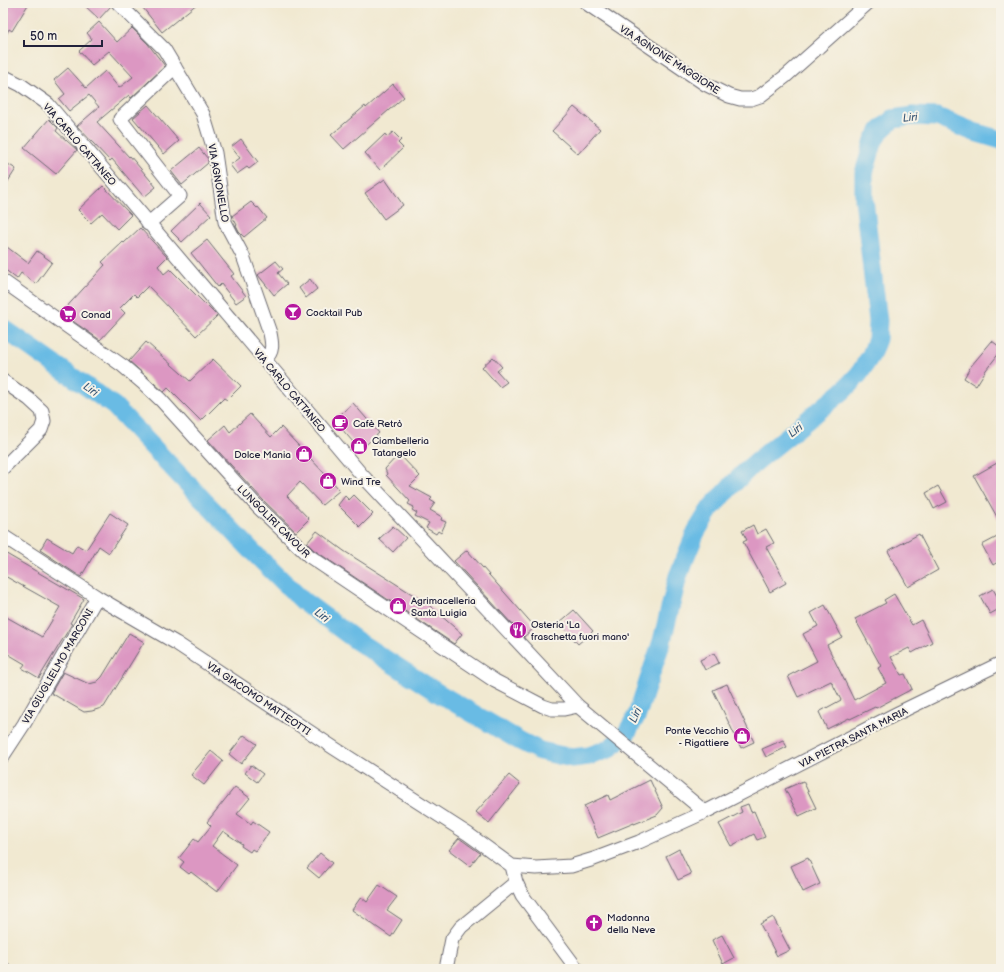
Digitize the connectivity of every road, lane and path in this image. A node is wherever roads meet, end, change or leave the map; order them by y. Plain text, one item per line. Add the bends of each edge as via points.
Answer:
1 (118, 3) edge
2 (586, 3) edge
3 (868, 3) edge
4 (175, 67) junction
5 (3, 76) edge
6 (148, 224) junction
7 (3, 281) edge
8 (265, 359) junction
9 (3, 381) edge
10 (3, 468) edge
11 (3, 536) edge
12 (97, 597) junction
13 (1001, 664) edge
14 (582, 710) junction
15 (3, 756) edge
16 (705, 812) junction
17 (512, 866) junction
18 (516, 882) junction
19 (446, 969) edge
20 (577, 969) edge

1 - 4 street, VIA AGNONELLO via 164,49
2 - 3 street, VIA AGNONE MAGGIORE via 705,84 740,99 760,96
4 - 6 street via 120,119 180,196
4 - 8 street, VIA AGNONELLO via 204,114 215,153 225,222 243,256 270,333 271,352
5 - 6 street, VIA CARLO CATTANEO via 48,104
6 - 8 street, VIA CARLO CATTANEO
7 - 14 street, LUNGOLIRI CAVOUR via 143,383 257,506 309,556 495,681 543,706 552,709
8 - 14 street, VIA CARLO CATTANEO via 361,474
9 - 10 street via 42,411 44,421 41,430
11 - 12 street, VIA GIACOMO MATTEOTTI
12 - 15 street, VIA GIUGLIELMO MARCONI
12 - 17 street, VIA GIACOMO MATTEOTTI via 176,643 468,834
13 - 16 street, VIA PIETRA SANTA MARIA via 896,714
14 - 16 street, VIA CARLO CATTANEO
16 - 17 street, VIA PIETRA SANTA MARIA via 639,842 571,866
17 - 18 street
18 - 19 street via 461,927 452,939
18 - 20 street via 522,895

